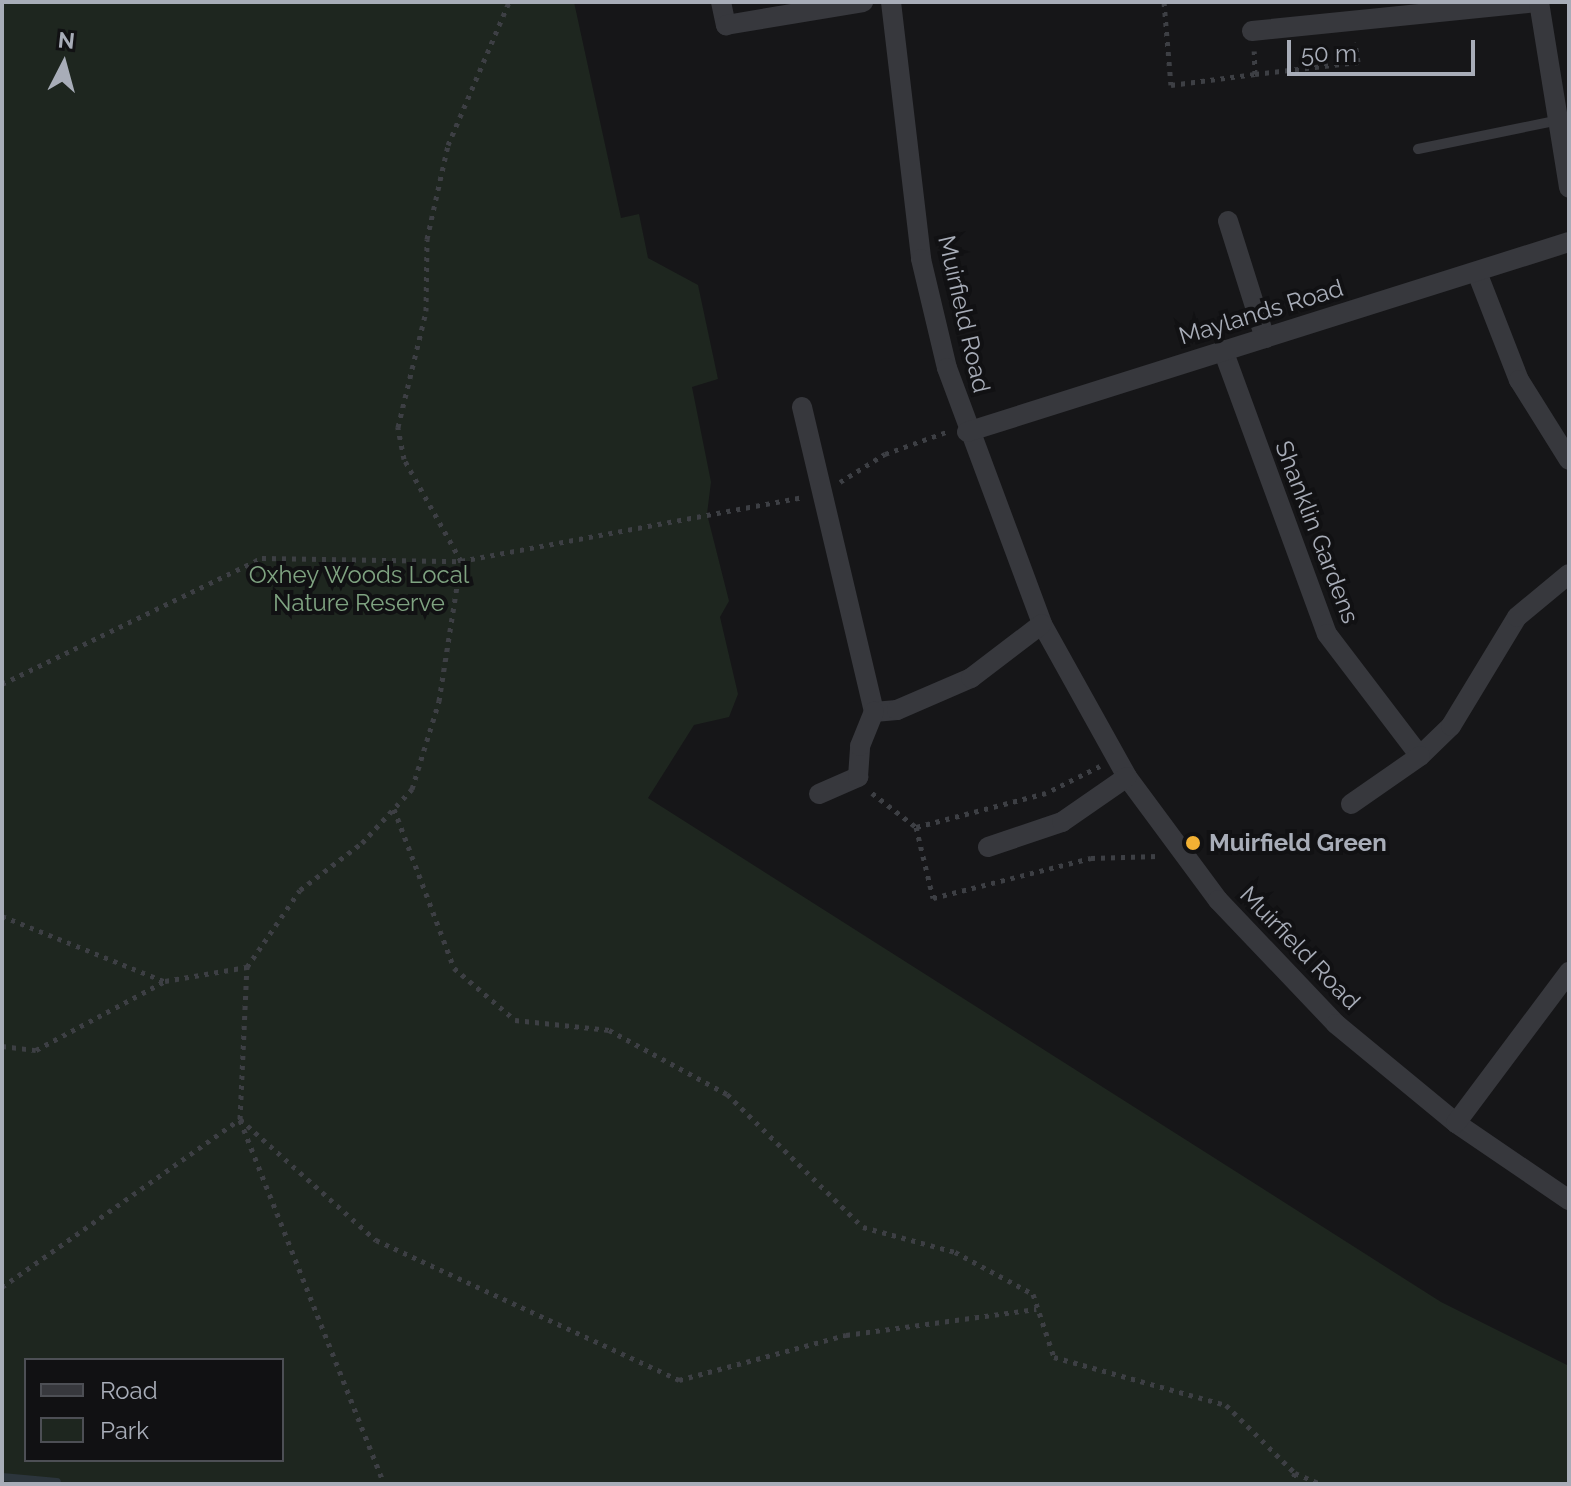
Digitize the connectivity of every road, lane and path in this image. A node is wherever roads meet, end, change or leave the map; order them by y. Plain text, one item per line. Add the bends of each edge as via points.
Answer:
1 (509, 2) edge
2 (721, 2) edge
3 (863, 2) edge
4 (891, 2) edge
5 (1164, 2) edge
6 (1539, 2) edge
7 (1353, 21) junction
8 (1252, 31) joint
9 (1255, 74) junction
10 (1555, 121) junction
11 (1418, 149) dead end
12 (1569, 188) edge
13 (1228, 221) dead end
14 (1569, 242) edge
15 (1478, 275) junction
16 (1265, 338) junction
17 (1223, 350) junction
18 (802, 407) dead end
19 (967, 432) junction
20 (1569, 460) edge
21 (822, 493) junction
22 (461, 561) junction
23 (1569, 574) edge
24 (1042, 624) junction
25 (2, 684) edge
26 (874, 712) junction
27 (1420, 756) junction
28 (858, 777) junction
29 (1127, 777) junction
30 (819, 794) dead end
31 (1351, 804) dead end
32 (394, 809) junction
33 (916, 827) dead end
34 (988, 847) dead end
35 (2, 916) edge
36 (247, 967) junction
37 (1569, 972) edge
38 (165, 981) junction
39 (2, 1046) edge
40 (240, 1119) junction
41 (1456, 1123) junction
42 (1569, 1200) edge
43 (2, 1287) edge
44 (1036, 1309) dead end
45 (1295, 1473) junction
46 (384, 1484) edge
47 (1290, 1484) edge
48 (1321, 1484) edge

1 - 22 path via 448,145 427,239 426,311 398,427 404,459
2 - 3 street via 726,25
4 - 19 street, Muirfield Road via 921,259
5 - 9 path via 1171,85
6 - 7 street
6 - 10 street
7 - 8 street
7 - 9 path via 1358,62
8 - 9 path
10 - 11 lane
10 - 12 street
13 - 16 street
14 - 15 street, Maylands Road
15 - 16 street, Maylands Road
15 - 20 street via 1519,380
16 - 17 street, Maylands Road
17 - 19 street, Maylands Road
17 - 27 street, Shanklin Gardens via 1327,634
18 - 21 street
19 - 21 path via 938,432 898,448
19 - 24 street, Muirfield Road
21 - 22 path
21 - 26 street
22 - 25 path via 262,558
22 - 32 path via 439,701 412,789
23 - 27 street via 1517,617 1451,726
24 - 26 street via 971,678 897,710
24 - 29 street, Muirfield Road
26 - 28 street via 860,746
27 - 31 street
28 - 30 street
28 - 33 path via 885,810
29 - 34 street via 1062,822
29 - 41 street, Muirfield Road via 1218,900 1271,957 1347,1034
32 - 36 path via 300,890
32 - 45 path via 454,968 515,1020 609,1030 727,1094 863,1227 955,1252 1033,1294 1054,1357 1226,1405
35 - 38 path
36 - 38 path
36 - 40 path
37 - 41 street
38 - 39 path via 36,1050
40 - 43 path
40 - 44 path via 376,1240 679,1380 846,1335
40 - 46 path
41 - 42 street, Muirfield Road
45 - 47 path
45 - 48 path

